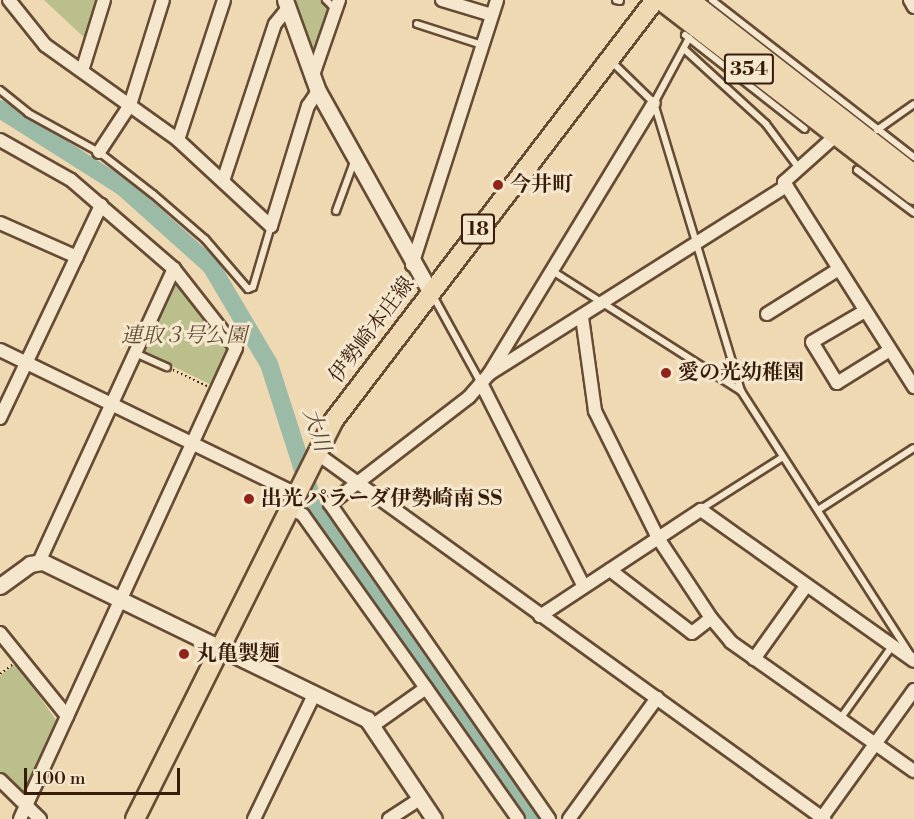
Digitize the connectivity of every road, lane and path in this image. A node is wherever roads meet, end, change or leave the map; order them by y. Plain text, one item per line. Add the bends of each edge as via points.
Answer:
1 (104, 0) edge
2 (164, 0) edge
3 (224, 0) edge
4 (326, 0) edge
5 (442, 0) edge
6 (497, 0) edge
7 (655, 0) edge
8 (662, 0) edge
9 (688, 0) edge
10 (712, 0) edge
11 (910, 0) edge
12 (14, 2) edge
13 (286, 4) edge
14 (337, 5) edge
15 (914, 7) edge
16 (492, 15) junction
17 (417, 24) dead end
18 (747, 38) junction
19 (483, 45) junction
20 (684, 49) junction
21 (609, 59) junction
22 (718, 62) junction
23 (742, 64) junction
24 (82, 71) junction
25 (765, 81) junction
26 (789, 81) junction
27 (315, 85) junction
28 (822, 87) junction
29 (0, 90) edge
30 (654, 103) junction
31 (914, 104) edge
32 (130, 105) junction
33 (776, 107) junction
34 (805, 129) dead end
35 (842, 130) junction
36 (877, 130) junction
37 (0, 140) edge
38 (177, 140) junction
39 (99, 152) junction
40 (914, 157) edge
41 (355, 159) junction
42 (798, 167) junction
43 (856, 170) dead end
44 (223, 181) junction
45 (786, 186) junction
46 (910, 195) edge
47 (101, 206) junction
48 (336, 211) dead end
49 (0, 223) edge
50 (271, 226) junction
51 (696, 244) junction
52 (77, 257) junction
53 (412, 265) junction
54 (174, 269) junction
55 (839, 269) junction
56 (554, 272) junction
57 (430, 291) junction
58 (603, 303) junction
59 (865, 311) junction
60 (767, 314) dead end
61 (582, 317) junction
62 (0, 350) edge
63 (890, 350) junction
64 (134, 352) junction
65 (26, 363) junction
66 (167, 367) joint
67 (485, 378) junction
68 (914, 387) edge
69 (741, 391) junction
70 (218, 392) junction
71 (110, 403) junction
72 (0, 418) edge
73 (194, 444) junction
74 (914, 448) edge
75 (783, 457) junction
76 (312, 458) junction
77 (357, 484) junction
78 (292, 496) junction
79 (701, 510) junction
80 (818, 510) junction
81 (658, 538) junction
82 (39, 562) junction
83 (610, 570) junction
84 (583, 585) junction
85 (0, 586) edge
86 (806, 586) junction
87 (121, 601) junction
88 (540, 615) junction
89 (711, 618) junction
90 (0, 633) edge
91 (893, 645) junction
92 (218, 648) junction
93 (912, 656) edge
94 (20, 659) junction
95 (753, 659) junction
96 (0, 674) edge
97 (426, 688) junction
98 (914, 690) edge
99 (314, 695) junction
100 (657, 698) junction
101 (67, 716) junction
102 (840, 720) junction
103 (375, 724) junction
104 (876, 744) junction
105 (914, 771) edge
106 (0, 780) edge
107 (421, 798) junction
108 (22, 814) edge
109 (40, 819) edge
110 (135, 819) edge
111 (254, 819) edge
112 (389, 819) edge
113 (434, 819) edge
114 (518, 819) edge
115 (549, 819) edge
116 (569, 819) edge
117 (823, 819) edge

1 - 24 street
2 - 32 street
3 - 38 street
4 - 14 lane
5 - 16 street
6 - 16 street
7 - 21 main road, 伊勢崎本庄線 / 18
8 - 23 highway, 354
9 - 18 highway, 354
10 - 18 lane
11 - 15 street
12 - 24 street via 45,45
13 - 27 street
13 - 44 street via 275,24
14 - 27 street
16 - 19 street
17 - 19 lane
18 - 26 highway, 354
18 - 28 lane
19 - 53 street
20 - 22 lane via 687,37
20 - 30 lane
20 - 42 lane via 766,124
21 - 30 lane
21 - 57 main road, 伊勢崎本庄線 / 18
22 - 23 lane
22 - 33 lane
23 - 25 highway, 354
24 - 32 street
25 - 33 lane
25 - 35 highway, 354
26 - 28 lane
26 - 35 highway, 354
27 - 41 street
27 - 50 street
28 - 36 lane
29 - 39 lane via 28,112
30 - 51 lane
30 - 56 street
31 - 36 lane
32 - 38 street
32 - 39 street
33 - 34 lane
35 - 42 street
35 - 46 highway, 354
36 - 40 lane
37 - 47 street via 71,180
38 - 44 street
39 - 50 lane via 205,239 248,289 253,287
41 - 48 lane
41 - 53 street
42 - 45 street via 784,178
43 - 46 lane
44 - 50 street
45 - 51 street
45 - 55 street
47 - 52 street
47 - 54 street
49 - 52 street
51 - 58 street
51 - 69 lane
52 - 65 street
53 - 57 street
54 - 64 street
54 - 70 street via 236,348
55 - 59 street
55 - 60 street
56 - 58 lane
56 - 67 street
57 - 67 lane
57 - 76 main road, 伊勢崎本庄線 / 18 via 347,400
58 - 61 street
58 - 69 lane
59 - 63 street
59 - 63 street via 812,342 837,382
61 - 67 street
61 - 81 street via 595,411
62 - 65 street
63 - 68 street
64 - 66 lane
64 - 71 street
65 - 71 street
65 - 72 street
66 - 70 path
67 - 77 street
67 - 84 street
69 - 75 lane
70 - 73 street
71 - 73 street
71 - 82 street
73 - 78 street
73 - 87 street
74 - 80 lane
75 - 79 lane
75 - 80 lane
76 - 77 street
76 - 78 main road, 伊勢崎本庄線 / 18
77 - 88 street
77 - 115 street via 330,508
78 - 92 main road, 伊勢崎本庄線 / 18
78 - 97 street
79 - 81 street
79 - 86 street
80 - 93 lane
81 - 83 street
81 - 89 street
82 - 85 street
82 - 87 street
83 - 84 street
83 - 89 street via 692,633
84 - 88 street
86 - 91 street
86 - 95 street
87 - 92 street
87 - 101 street
88 - 100 street
89 - 95 street
90 - 94 street
91 - 93 street
91 - 102 lane
92 - 99 street
92 - 110 main road, 伊勢崎本庄線 / 18
94 - 96 path
94 - 101 street
95 - 102 street
97 - 103 street
97 - 114 street
98 - 104 street
99 - 103 street
99 - 111 street
100 - 116 street
100 - 117 street
101 - 108 street
102 - 104 street
103 - 107 street
104 - 105 street
104 - 117 street
106 - 108 street
107 - 112 street
107 - 113 street
108 - 109 street

